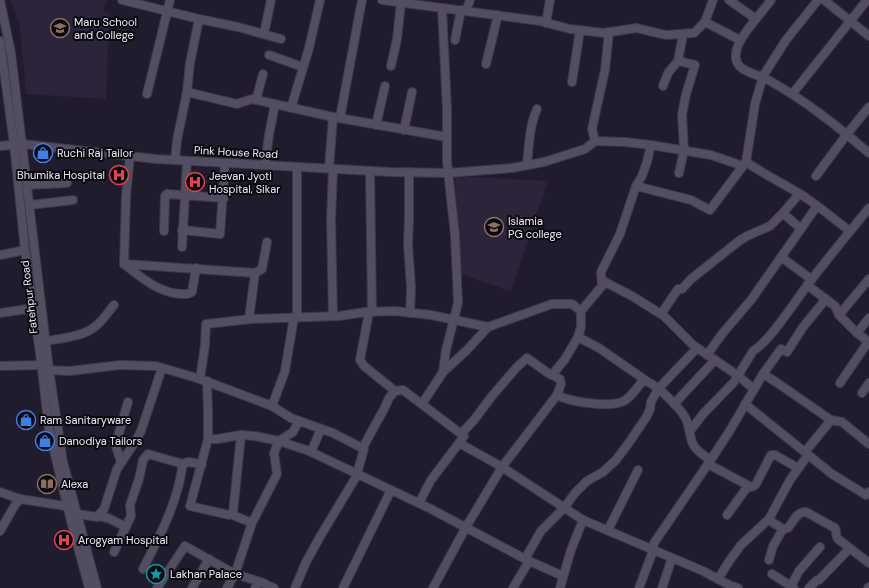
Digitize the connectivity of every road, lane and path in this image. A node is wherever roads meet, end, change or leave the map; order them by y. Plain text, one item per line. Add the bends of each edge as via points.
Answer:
1 (0, 0) edge
2 (122, 0) edge
3 (170, 0) edge
4 (271, 0) edge
5 (320, 0) edge
6 (362, 0) edge
7 (382, 0) edge
8 (470, 0) edge
9 (550, 0) edge
10 (713, 0) edge
11 (730, 0) edge
12 (771, 0) edge
13 (818, 0) edge
14 (824, 0) edge
15 (867, 0) edge
16 (412, 2) edge
17 (402, 3) junction
18 (439, 5) edge
19 (464, 11) junction
20 (168, 12) junction
21 (498, 15) junction
22 (2, 17) edge
23 (199, 19) junction
24 (756, 19) junction
25 (850, 21) junction
26 (705, 22) junction
27 (546, 23) junction
28 (580, 30) junction
29 (609, 32) junction
30 (264, 34) junction
31 (683, 34) junction
32 (869, 36) edge
33 (281, 39) dead end
34 (455, 40) dead end
35 (740, 40) junction
36 (0, 41) edge
37 (268, 55) dead end
38 (678, 61) junction
39 (486, 64) dead end
40 (391, 66) dead end
41 (303, 67) junction
42 (263, 74) dead end
43 (763, 76) junction
44 (572, 82) dead end
45 (3, 86) edge
46 (16, 86) junction
47 (385, 86) dead end
48 (663, 86) dead end
49 (187, 92) junction
50 (412, 92) dead end
51 (793, 93) junction
52 (147, 94) dead end
53 (256, 100) junction
54 (275, 104) junction
55 (869, 107) edge
56 (291, 108) junction
57 (537, 109) dead end
58 (336, 118) junction
59 (376, 125) junction
60 (404, 130) junction
61 (847, 134) junction
62 (447, 137) junction
63 (595, 141) junction
64 (18, 144) junction
65 (651, 145) junction
66 (0, 146) edge
67 (684, 150) junction
68 (869, 153) edge
69 (130, 156) junction
70 (175, 160) junction
71 (187, 161) junction
72 (225, 163) junction
73 (745, 164) junction
74 (265, 165) junction
75 (527, 165) junction
76 (297, 167) junction
77 (331, 168) junction
78 (370, 171) junction
79 (409, 172) junction
80 (448, 173) junction
81 (679, 173) dead end
82 (816, 176) dead end
83 (67, 183) dead end
84 (27, 185) junction
85 (636, 186) junction
86 (799, 194) junction
87 (185, 196) junction
88 (224, 198) junction
89 (73, 200) dead end
90 (30, 205) junction
91 (817, 206) junction
92 (869, 208) edge
93 (783, 213) junction
94 (801, 228) junction
95 (164, 230) dead end
96 (182, 230) junction
97 (850, 231) junction
98 (267, 242) dead end
99 (182, 247) dead end
100 (25, 250) junction
101 (0, 255) edge
102 (781, 257) junction
103 (124, 264) junction
104 (196, 268) junction
105 (255, 273) junction
106 (869, 279) edge
107 (603, 282) junction
108 (809, 282) junction
109 (826, 299) junction
110 (114, 305) dead end
111 (34, 308) junction
112 (581, 311) junction
113 (370, 312) junction
114 (0, 313) edge
115 (410, 313) junction
116 (661, 314) junction
117 (838, 315) junction
118 (333, 316) junction
119 (295, 317) junction
120 (869, 318) edge
121 (249, 319) junction
122 (454, 320) junction
123 (488, 327) junction
124 (857, 333) junction
125 (578, 337) junction
126 (46, 341) junction
127 (869, 342) edge
128 (698, 348) junction
129 (707, 355) junction
130 (716, 360) junction
131 (0, 366) edge
132 (45, 367) junction
133 (162, 368) junction
134 (443, 372) junction
135 (762, 374) junction
136 (552, 375) junction
137 (737, 375) junction
138 (203, 380) junction
139 (648, 382) junction
140 (840, 383) dead end
141 (869, 383) edge
142 (658, 389) junction
143 (754, 389) junction
144 (395, 391) junction
145 (862, 393) dead end
146 (557, 395) junction
147 (128, 402) dead end
148 (422, 404) junction
149 (674, 404) junction
150 (746, 404) junction
151 (272, 406) junction
152 (830, 420) junction
153 (299, 421) junction
154 (321, 429) junction
155 (690, 431) junction
156 (461, 434) junction
157 (241, 435) junction
158 (208, 438) junction
159 (280, 441) junction
160 (459, 443) junction
161 (869, 444) edge
162 (362, 449) junction
163 (311, 452) junction
164 (806, 454) junction
165 (121, 462) junction
166 (709, 462) junction
167 (183, 464) junction
168 (202, 464) junction
169 (502, 466) junction
170 (798, 468) junction
171 (638, 470) dead end
172 (357, 474) junction
173 (748, 486) junction
174 (391, 490) junction
175 (0, 492) edge
176 (868, 495) edge
177 (20, 499) junction
178 (419, 503) junction
179 (564, 508) junction
180 (73, 509) junction
181 (233, 513) junction
182 (727, 515) dead end
183 (98, 516) junction
184 (583, 520) junction
185 (768, 520) junction
186 (252, 523) junction
187 (126, 527) junction
188 (466, 527) junction
189 (783, 529) junction
190 (608, 530) junction
191 (0, 531) edge
192 (820, 548) dead end
193 (849, 549) junction
194 (653, 551) junction
195 (114, 552) dead end
196 (672, 558) junction
197 (209, 560) junction
198 (527, 560) junction
199 (769, 560) dead end
200 (869, 563) edge
201 (143, 569) dead end
202 (235, 574) junction
203 (772, 574) dead end
204 (563, 576) junction
205 (718, 579) junction
206 (264, 583) junction
207 (792, 587) edge
208 (89, 588) edge
209 (97, 588) edge
210 (157, 588) edge
211 (192, 588) edge
212 (227, 588) edge
213 (255, 588) edge
214 (274, 588) edge
215 (295, 588) edge
216 (343, 588) edge
217 (433, 588) edge
218 (513, 588) edge
219 (560, 588) edge
220 (639, 588) edge
221 (662, 588) edge
222 (738, 588) edge
223 (809, 588) edge

1 - 22 street, Fatehpur Road
2 - 20 street
3 - 20 street
4 - 30 street
5 - 41 street
6 - 58 street
7 - 17 street
8 - 19 street
9 - 27 street
10 - 26 street
11 - 24 street
12 - 24 street
13 - 43 street via 786,40
14 - 25 street
15 - 25 street
16 - 17 street
16 - 18 street
17 - 40 street
18 - 19 street
18 - 62 street
19 - 21 street
19 - 34 street
20 - 23 street
20 - 52 street
21 - 27 street
21 - 39 street
22 - 46 street, Fatehpur Road
23 - 30 street
23 - 49 street
24 - 35 street
25 - 32 street
25 - 51 street
26 - 31 street via 694,33
26 - 35 street
27 - 28 street
28 - 29 street
28 - 44 street
29 - 31 street via 636,28 666,35
29 - 63 street via 605,70 592,129
30 - 33 street
31 - 38 street
35 - 43 street via 736,53 740,68
36 - 45 street
37 - 41 street
38 - 48 street via 668,73
38 - 67 street via 695,66 682,115
41 - 56 street
42 - 53 street
43 - 51 street
43 - 73 street via 755,104
45 - 46 street
45 - 64 street
46 - 64 street, Fatehpur Road
47 - 59 street
49 - 53 street via 237,104
49 - 70 street
50 - 60 street
51 - 61 street
53 - 54 street
54 - 56 street
54 - 74 street
55 - 61 street
56 - 58 street
57 - 75 street via 530,130
58 - 59 street
58 - 77 street
59 - 60 street
60 - 62 street
61 - 68 street
61 - 82 street
62 - 80 street
63 - 65 street
63 - 75 street, Pink House Road via 585,148
64 - 66 street, Pink House Road
64 - 69 street, Pink House Road
64 - 84 street, Fatehpur Road
64 - 100 street
65 - 67 street
65 - 85 street via 642,176
67 - 73 street
67 - 81 street
69 - 70 street, Pink House Road
69 - 103 street
70 - 71 street, Pink House Road
71 - 72 street, Pink House Road
71 - 87 street
72 - 74 street, Pink House Road
72 - 88 street
73 - 85 street via 710,210 691,200
73 - 86 street
74 - 76 street, Pink House Road
75 - 80 street, Pink House Road
76 - 77 street, Pink House Road
76 - 119 street
77 - 78 street, Pink House Road
77 - 118 street
78 - 79 street, Pink House Road
78 - 113 street
79 - 80 street, Pink House Road
79 - 115 street
80 - 122 street via 455,236 458,303
83 - 84 street
84 - 90 street, Fatehpur Road
85 - 107 street via 620,234 602,272
86 - 91 street
86 - 93 street
87 - 88 street
87 - 95 street via 166,195
87 - 96 street
88 - 96 street via 220,234
89 - 90 street
90 - 126 street, Fatehpur Road
91 - 94 street
91 - 97 street
92 - 97 street
93 - 94 street
93 - 116 street via 770,226 747,236 691,279 682,289 678,289
94 - 102 street
96 - 99 street
97 - 108 street
98 - 105 street via 262,269
100 - 101 street
100 - 111 street
102 - 108 street
102 - 129 street
103 - 104 street
103 - 104 street via 155,287 177,294 192,292
104 - 105 street
105 - 121 street
106 - 117 street
107 - 112 street via 601,289
107 - 116 street
108 - 109 street
108 - 137 street via 771,333 753,351
109 - 117 street via 835,306
109 - 135 street via 796,335 787,352 781,349
110 - 126 street via 98,324 89,330
111 - 114 street
111 - 132 street
112 - 123 street via 572,304 552,304
112 - 125 street
113 - 115 street
113 - 118 street
113 - 144 street via 360,360
115 - 122 street
116 - 128 street
117 - 124 street
118 - 119 street
119 - 121 street
119 - 151 street via 285,371
120 - 124 street
121 - 138 street via 206,324
122 - 123 street
122 - 134 street
123 - 134 street
124 - 127 street
125 - 136 street
125 - 139 street
126 - 132 street, Fatehpur Road
127 - 140 street
128 - 129 street
128 - 142 street
129 - 130 street
130 - 137 street
130 - 149 street
131 - 132 street
132 - 133 street via 70,371 120,365
132 - 180 street, Fatehpur Road
133 - 138 street
133 - 165 street via 141,431
134 - 148 street
135 - 143 street
135 - 152 street
136 - 146 street via 560,379
136 - 156 street via 527,358
137 - 143 street
137 - 155 street via 734,382
138 - 151 street
138 - 158 street via 208,411
139 - 142 street
139 - 146 street via 644,381 626,400 616,403 575,402
141 - 145 street
142 - 149 street
142 - 179 street via 647,416 624,449 603,472 582,485
143 - 150 street
144 - 148 street via 403,390
144 - 162 street via 388,398
146 - 169 street
147 - 165 street via 116,447
148 - 156 street
149 - 155 street via 684,416
150 - 164 street
150 - 166 street
151 - 153 street
152 - 161 street via 842,422
152 - 164 street
153 - 154 street
153 - 159 street via 293,432
154 - 162 street
154 - 163 street
155 - 166 street via 694,447
156 - 160 street via 464,436
157 - 158 street
157 - 159 street
157 - 181 street
158 - 168 street
159 - 163 street
159 - 186 street via 274,453 277,474
160 - 169 street
160 - 178 street via 431,480
162 - 172 street
163 - 172 street
164 - 170 street
164 - 176 street via 832,474
165 - 183 street via 104,509
166 - 173 street
166 - 194 street via 654,543
167 - 168 street
167 - 187 street via 148,454 146,456 130,505 131,516
167 - 201 street via 177,492
168 - 181 street via 190,506 229,515
169 - 179 street
169 - 188 street
170 - 173 street via 771,455 756,484 753,487
170 - 185 street
171 - 190 street
172 - 174 street
172 - 215 street via 306,562
173 - 182 street
174 - 178 street
174 - 216 street
175 - 177 street
177 - 180 street
177 - 191 street
178 - 188 street
179 - 184 street
179 - 198 street via 541,531
180 - 183 street
180 - 208 street
180 - 209 street, Fatehpur Road
181 - 186 street
183 - 187 street
184 - 190 street
184 - 204 street via 570,550
185 - 189 street
185 - 205 street via 741,545
186 - 202 street
187 - 195 street
188 - 198 street
188 - 217 street
189 - 193 street via 788,528 799,513 806,512 835,528 836,537
189 - 199 street via 772,546
190 - 194 street
192 - 207 street via 799,571
193 - 200 street
193 - 223 street
194 - 196 street
194 - 220 street
196 - 205 street
196 - 221 street
197 - 202 street
197 - 210 street via 185,546
197 - 211 street
198 - 204 street
198 - 218 street
202 - 206 street
202 - 212 street
203 - 207 street
204 - 219 street
205 - 222 street
206 - 213 street via 258,583
206 - 214 street

